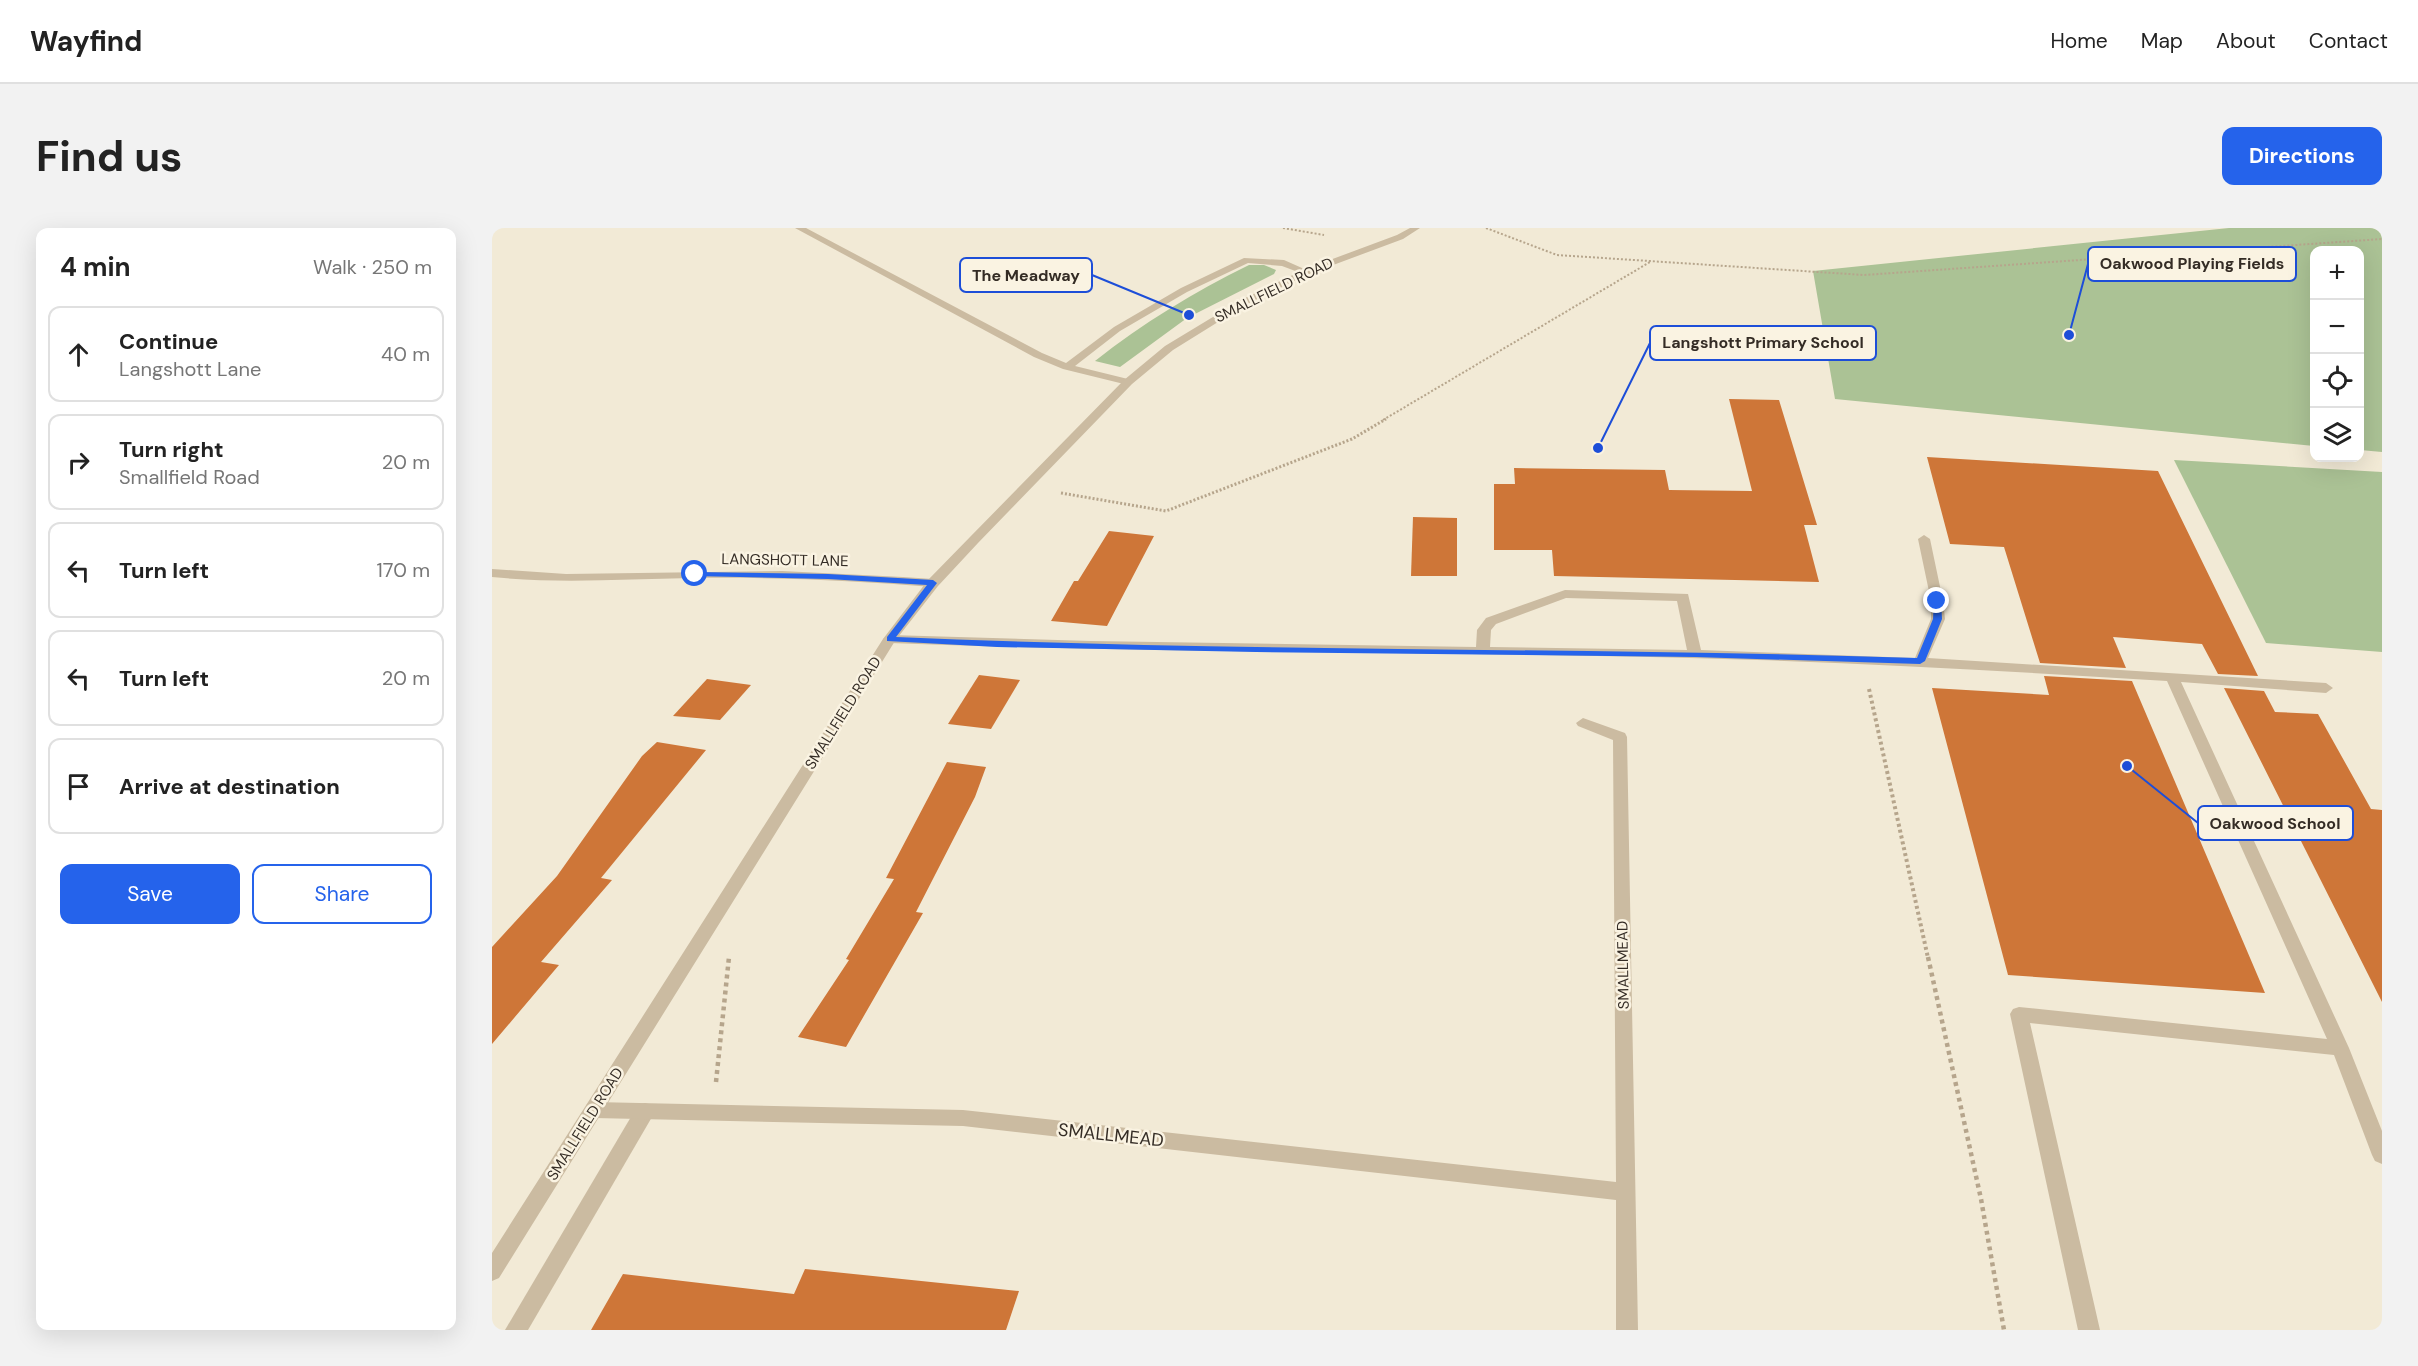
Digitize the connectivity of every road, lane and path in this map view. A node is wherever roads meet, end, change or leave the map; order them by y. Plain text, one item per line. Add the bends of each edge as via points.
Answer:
1 (800, 228) edge
2 (1416, 228) edge
3 (1486, 228) edge
4 (2382, 239) edge
5 (1651, 261) junction
6 (1306, 272) junction
7 (1067, 367) junction
8 (1128, 382) junction
9 (1025, 487) junction
10 (1924, 539) dead end
11 (492, 573) edge
12 (933, 583) junction
13 (890, 639) junction
14 (1483, 652) junction
15 (1695, 654) junction
16 (1863, 659) junction
17 (1920, 661) junction
18 (2172, 677) junction
19 (2326, 688) dead end
20 (1583, 723) dead end
21 (2340, 1048) junction
22 (594, 1110) junction
23 (645, 1112) junction
24 (2382, 1155) edge
25 (1626, 1192) junction
26 (492, 1271) edge
27 (516, 1330) edge
28 (1627, 1330) edge
29 (2004, 1330) edge
30 (2088, 1330) edge

1 - 7 street
2 - 6 street, SMALLFIELD ROAD
3 - 5 path via 1557,255
4 - 5 path via 1864,274
5 - 9 path via 1352,439 1166,511
6 - 7 street via 1284,263 1247,260 1184,290 1117,329
6 - 8 street, SMALLFIELD ROAD via 1190,334
7 - 8 street
8 - 9 street, SMALLFIELD ROAD
9 - 12 street, SMALLFIELD ROAD
10 - 17 street via 1938,619
11 - 12 street, LANGSHOTT LANE via 570,577 828,576
12 - 13 street, SMALLFIELD ROAD
13 - 14 street
13 - 22 street, SMALLFIELD ROAD
14 - 15 street
14 - 15 street via 1484,630 1491,621 1565,594 1683,597
15 - 16 street
16 - 17 street
16 - 29 path via 1981,1199
17 - 18 street
18 - 19 street
18 - 21 street
20 - 25 street, SMALLMEAD via 1620,737
21 - 24 street
21 - 30 street via 2019,1014
22 - 23 street, SMALLMEAD
22 - 26 street, SMALLFIELD ROAD
23 - 25 street, SMALLMEAD via 963,1118
23 - 27 street
25 - 28 street, SMALLMEAD

